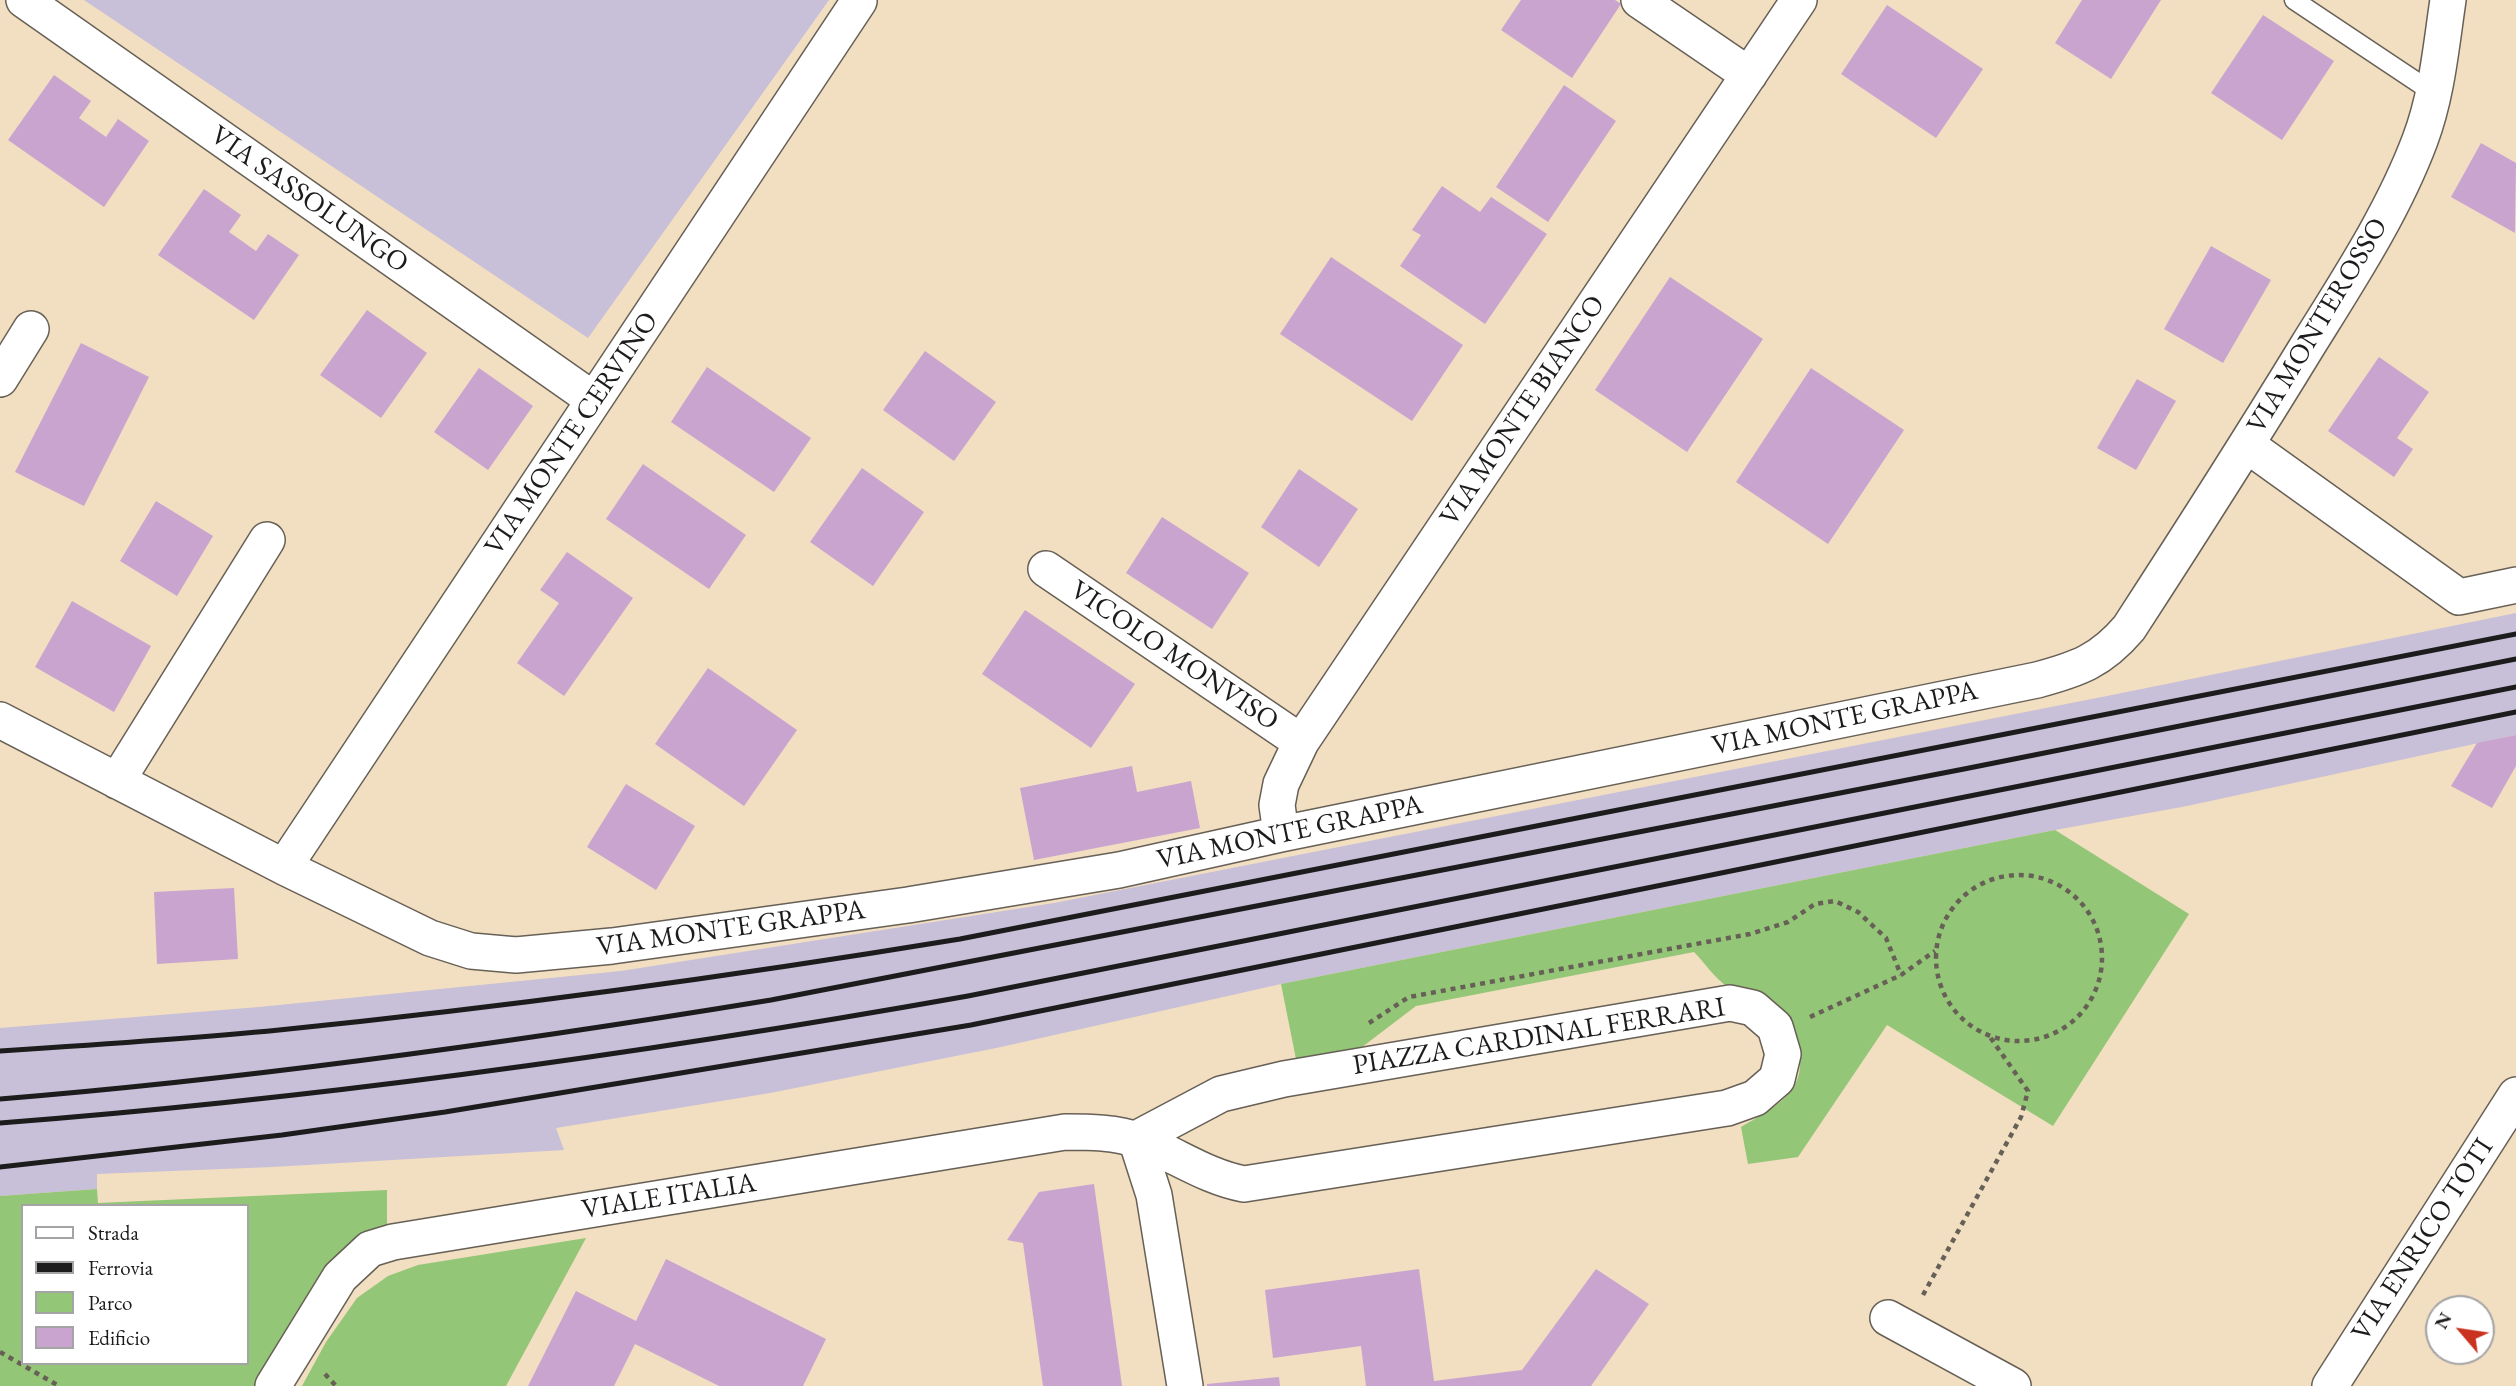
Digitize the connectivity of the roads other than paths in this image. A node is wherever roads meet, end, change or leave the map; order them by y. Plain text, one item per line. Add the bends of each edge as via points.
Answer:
1 (24, 0) edge
2 (1640, 0) edge
3 (1799, 0) edge
4 (2294, 0) edge
5 (2448, 0) edge
6 (858, 1) edge
7 (1749, 75) junction
8 (2435, 94) junction
9 (31, 329) dead end
10 (0, 379) edge
11 (594, 400) junction
12 (2247, 445) junction
13 (267, 540) dead end
14 (1046, 569) dead end
15 (2516, 585) edge
16 (2129, 628) joint
17 (0, 720) edge
18 (1301, 742) junction
19 (117, 780) junction
20 (1281, 834) junction
21 (285, 866) junction
22 (2516, 1095) edge
23 (1136, 1139) junction
24 (1897, 1322) road end
25 (273, 1386) edge
26 (1185, 1386) edge
27 (2013, 1386) edge
28 (2330, 1386) edge

1 - 11 street, VIA SASSOLUNGO
2 - 7 street
3 - 7 street, VIA MONTE BIANCO
4 - 8 lane
5 - 8 street, VIA MONTEROSSO
6 - 11 street, VIA MONTE CERVINO
7 - 18 street, VIA MONTE BIANCO
8 - 12 street, VIA MONTEROSSO via 2397,192
9 - 10 street
11 - 21 street, VIA MONTE CERVINO
12 - 15 street via 2459,597
12 - 16 street, VIA MONTEROSSO
13 - 19 street
14 - 18 street, VICOLO MONVISO
16 - 20 street, VIA MONTE GRAPPA via 2094,661 2037,680
17 - 19 street, VIA MONTE GRAPPA
18 - 20 street, VIA MONTE BIANCO via 1281,784 1277,805
19 - 21 street, VIA MONTE GRAPPA
20 - 21 street, VIA MONTE GRAPPA via 1119,870 934,901 516,955 471,951 430,938
22 - 28 street, VIA ENRICO TOTI
23 - 23 street, PIAZZA CARDINAL FERRARI via 1206,1173 1244,1184 1727,1108 1755,1098 1777,1079 1783,1054 1775,1027 1753,1008 1730,1003 1284,1079 1221,1094
23 - 25 street, VIALE ITALIA via 1065,1132 393,1242 370,1249 340,1277
23 - 26 street via 1154,1195
24 - 27 street

